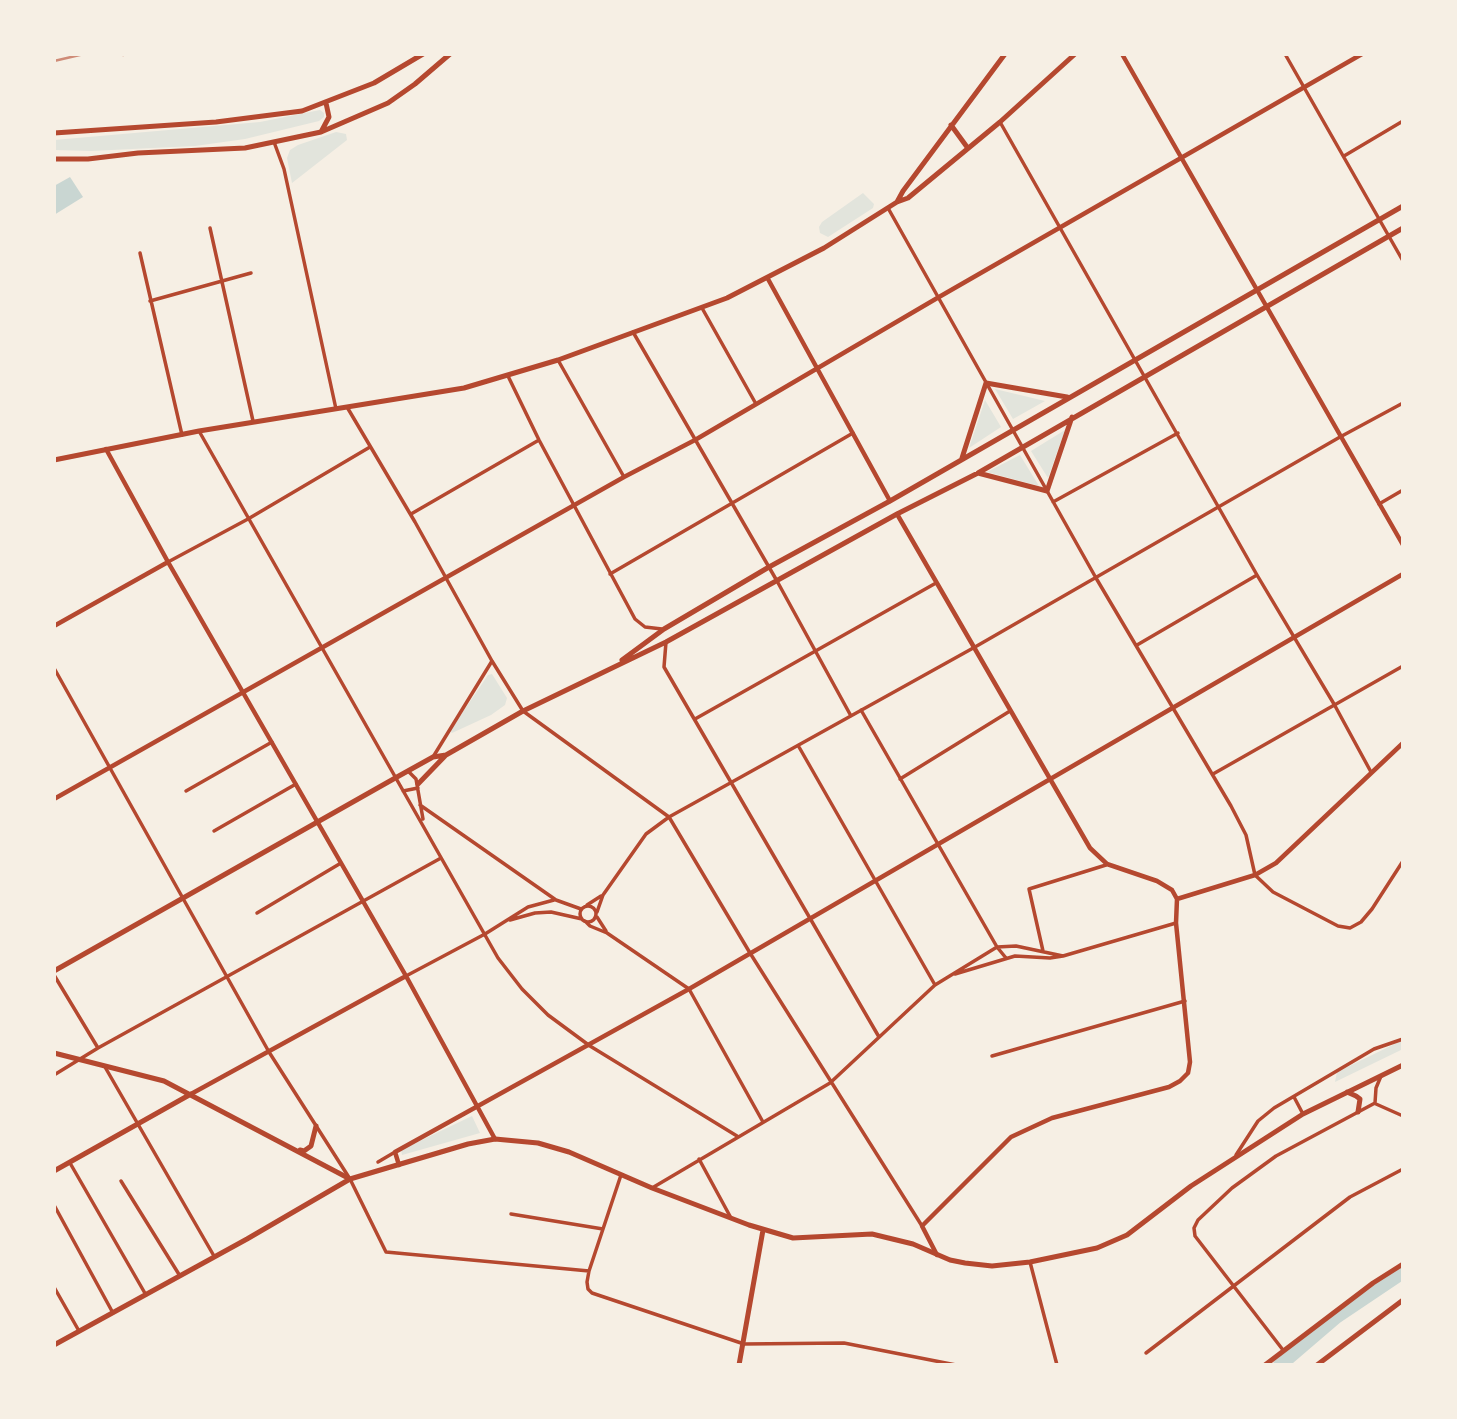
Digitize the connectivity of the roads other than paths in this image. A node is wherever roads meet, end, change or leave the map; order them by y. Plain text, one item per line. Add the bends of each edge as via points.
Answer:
1 (423, 54) edge
2 (450, 54) edge
3 (1005, 54) edge
4 (1075, 54) edge
5 (1122, 54) edge
6 (1285, 54) edge
7 (1362, 54) edge
8 (1305, 88) junction
9 (326, 103) junction
10 (1403, 121) edge
11 (1000, 122) junction
12 (951, 125) junction
13 (321, 132) junction
14 (54, 133) edge
15 (274, 142) junction
16 (967, 147) junction
17 (1344, 156) junction
18 (55, 159) edge
19 (1182, 159) junction
20 (897, 202) junction
21 (1403, 206) edge
22 (888, 208) junction
23 (1379, 220) junction
24 (210, 228) dead end
25 (1059, 228) junction
26 (1403, 228) edge
27 (1388, 236) junction
28 (140, 253) dead end
29 (1403, 261) edge
30 (251, 273) dead end
31 (768, 279) junction
32 (223, 282) junction
33 (1258, 289) junction
34 (939, 297) junction
35 (150, 301) junction
36 (1268, 306) junction
37 (702, 308) junction
38 (633, 332) junction
39 (558, 360) junction
40 (1135, 360) junction
41 (817, 368) junction
42 (1144, 375) junction
43 (508, 376) junction
44 (986, 383) junction
45 (1068, 397) junction
46 (1403, 403) edge
47 (756, 404) junction
48 (348, 407) junction
49 (336, 409) junction
50 (1072, 417) junction
51 (253, 424) junction
52 (1012, 429) junction
53 (199, 431) junction
54 (853, 433) junction
55 (1178, 433) junction
56 (182, 435) junction
57 (1340, 436) junction
58 (539, 440) junction
59 (695, 440) junction
60 (370, 447) junction
61 (1022, 447) junction
62 (106, 449) junction
63 (962, 458) junction
64 (54, 460) edge
65 (978, 473) junction
66 (624, 477) junction
67 (1403, 490) edge
68 (1047, 491) junction
69 (890, 501) junction
70 (1053, 502) junction
71 (732, 503) junction
72 (1379, 503) junction
73 (573, 506) junction
74 (1220, 506) junction
75 (411, 514) junction
76 (897, 514) junction
77 (248, 519) junction
78 (1403, 545) edge
79 (168, 562) junction
80 (769, 567) junction
81 (610, 574) junction
82 (1403, 574) edge
83 (1257, 575) junction
84 (445, 578) junction
85 (1096, 578) junction
86 (777, 581) junction
87 (938, 582) junction
88 (54, 626) edge
89 (664, 629) junction
90 (1296, 638) junction
91 (666, 642) junction
92 (1137, 645) junction
93 (975, 647) junction
94 (322, 649) junction
95 (816, 651) junction
96 (492, 661) junction
97 (613, 666) junction
98 (1403, 666) edge
99 (54, 668) edge
100 (244, 693) junction
101 (1334, 704) junction
102 (1172, 708) junction
103 (523, 710) junction
104 (860, 710) junction
105 (1010, 711) junction
106 (851, 716) junction
107 (695, 719) junction
108 (272, 743) junction
109 (1403, 743) edge
110 (798, 746) junction
111 (446, 755) junction
112 (433, 757) junction
113 (110, 768) junction
114 (410, 772) junction
115 (1371, 772) junction
116 (1213, 774) junction
117 (397, 777) junction
118 (900, 779) junction
119 (1049, 779) junction
120 (733, 782) junction
121 (296, 784) junction
122 (418, 786) junction
123 (403, 791) junction
124 (186, 792) dead end
125 (54, 799) edge
126 (420, 805) junction
127 (669, 817) junction
128 (318, 822) junction
129 (424, 824) junction
130 (214, 831) dead end
131 (938, 843) junction
132 (441, 858) junction
133 (1403, 861) edge
134 (341, 863) junction
135 (1107, 864) junction
136 (1255, 875) junction
137 (875, 881) junction
138 (603, 895) junction
139 (183, 898) junction
140 (1177, 899) junction
141 (556, 900) junction
142 (363, 901) junction
143 (587, 905) junction
144 (581, 909) junction
145 (257, 913) dead end
146 (597, 914) junction
147 (812, 918) junction
148 (583, 920) junction
149 (508, 921) junction
150 (1176, 923) junction
151 (607, 933) junction
152 (485, 934) junction
153 (997, 947) junction
154 (1043, 951) junction
155 (750, 953) junction
156 (1063, 957) junction
157 (1006, 958) junction
158 (54, 973) edge
159 (406, 976) junction
160 (950, 976) junction
161 (229, 977) junction
162 (935, 985) junction
163 (689, 989) junction
164 (1185, 1001) junction
165 (879, 1037) junction
166 (1403, 1039) edge
167 (590, 1045) junction
168 (98, 1048) junction
169 (269, 1052) junction
170 (54, 1053) edge
171 (992, 1056) dead end
172 (80, 1059) junction
173 (1403, 1065) edge
174 (105, 1067) junction
175 (54, 1075) edge
176 (1381, 1076) junction
177 (830, 1083) junction
178 (1346, 1093) junction
179 (191, 1094) junction
180 (1294, 1097) junction
181 (1375, 1103) junction
182 (478, 1107) junction
183 (1357, 1112) junction
184 (1303, 1114) junction
185 (1403, 1116) edge
186 (763, 1122) junction
187 (139, 1124) junction
188 (316, 1126) junction
189 (737, 1136) junction
190 (495, 1139) junction
191 (294, 1149) junction
192 (395, 1152) junction
193 (1235, 1156) junction
194 (699, 1159) junction
195 (378, 1162) dead end
196 (70, 1163) junction
197 (399, 1165) junction
198 (1403, 1169) edge
199 (54, 1171) edge
200 (621, 1175) junction
201 (350, 1179) junction
202 (121, 1181) dead end
203 (652, 1188) junction
204 (54, 1205) edge
205 (511, 1214) dead end
206 (731, 1219) junction
207 (922, 1226) junction
208 (603, 1229) junction
209 (763, 1230) junction
210 (937, 1255) junction
211 (215, 1257) junction
212 (1030, 1262) junction
213 (1403, 1264) edge
214 (589, 1271) junction
215 (180, 1276) junction
216 (1234, 1286) junction
217 (54, 1287) edge
218 (146, 1295) junction
219 (1403, 1300) edge
220 (113, 1313) junction
221 (79, 1332) junction
222 (744, 1344) junction
223 (54, 1345) edge
224 (1283, 1350) junction
225 (1146, 1353) dead end
226 (740, 1365) edge
227 (956, 1365) edge
228 (1057, 1365) edge
229 (1265, 1365) edge
230 (1317, 1365) edge

1 - 9 main road via 374,83
2 - 13 main road via 388,103
3 - 12 main road
4 - 11 main road
5 - 19 street
6 - 8 street
7 - 8 street
8 - 17 street
8 - 19 street
9 - 13 main road via 329,117
9 - 14 main road via 260,118
10 - 17 street
11 - 16 main road
11 - 25 street
12 - 16 main road
12 - 20 main road
13 - 15 main road
15 - 18 main road
15 - 49 street via 284,169
16 - 20 main road via 908,198
17 - 23 street
19 - 25 street
19 - 33 street
20 - 22 main road
21 - 23 main road
22 - 31 main road
22 - 34 street
23 - 27 street
23 - 33 main road
24 - 32 street
25 - 34 street
25 - 40 street
26 - 27 main road
27 - 29 street
27 - 36 main road
28 - 35 street
30 - 32 street
31 - 37 main road
31 - 41 street
32 - 35 street
32 - 51 street
33 - 36 street
33 - 40 main road
34 - 41 street
34 - 44 street
35 - 56 street
36 - 42 main road
36 - 57 street
37 - 38 main road
37 - 47 street
38 - 39 main road
38 - 59 street
39 - 43 main road
39 - 66 street
40 - 42 street
40 - 45 main road
41 - 47 street
41 - 54 street
42 - 50 main road
42 - 55 street
43 - 48 main road
43 - 58 street
44 - 45 main road
44 - 52 street
44 - 63 main road
45 - 52 main road
46 - 57 street
47 - 59 street
48 - 49 main road
48 - 60 street
49 - 51 main road
50 - 61 main road
50 - 68 main road
51 - 53 main road
52 - 61 street
52 - 63 main road
53 - 56 main road
53 - 77 street
54 - 69 street
54 - 71 street
55 - 70 street
55 - 74 street
56 - 62 main road
57 - 72 street
57 - 74 street
58 - 73 street
58 - 75 street
59 - 66 street
59 - 71 street
60 - 75 street
60 - 77 street
61 - 65 main road
61 - 68 street
62 - 64 main road
62 - 79 street
63 - 69 main road
65 - 68 main road
65 - 76 main road
66 - 73 street
67 - 72 street
68 - 70 street
69 - 80 main road
70 - 85 street
71 - 80 street
71 - 81 street
72 - 78 street
73 - 81 street
73 - 84 street
74 - 83 street
74 - 85 street
75 - 84 street
76 - 86 main road
76 - 87 street
77 - 79 street
77 - 94 street
79 - 88 street
79 - 100 street
80 - 86 street
80 - 89 main road
81 - 89 street via 635,619
82 - 90 street
83 - 90 street
83 - 92 street
84 - 94 street
84 - 96 street
85 - 92 street
85 - 93 street
86 - 91 main road
86 - 95 street
87 - 93 street
87 - 95 street
89 - 91 main road
89 - 97 main road
90 - 101 street
90 - 102 street
91 - 97 main road
91 - 107 street via 664,667
92 - 102 street
93 - 104 street
93 - 105 street
94 - 100 street
94 - 117 street
95 - 106 street
95 - 107 street
96 - 103 street
96 - 112 street
97 - 103 main road
98 - 101 street
99 - 113 street
100 - 108 street
100 - 113 street
101 - 115 street
101 - 116 street
102 - 116 street
102 - 119 street
103 - 111 main road
103 - 127 street
104 - 106 street
104 - 118 street
105 - 118 street
105 - 119 street
106 - 110 street
107 - 120 street
108 - 121 street
108 - 124 street
109 - 115 street
110 - 120 street
110 - 137 street
111 - 112 main road
111 - 122 main road
112 - 114 main road
113 - 125 street
113 - 139 street
114 - 117 main road
114 - 122 street
115 - 136 street via 1297,845
116 - 136 street via 1246,835
117 - 123 street
117 - 128 main road
118 - 131 street
119 - 131 street
119 - 135 street via 1090,848
120 - 127 street
120 - 147 street
121 - 128 street
121 - 130 street
122 - 123 street
122 - 126 street
123 - 129 street
126 - 129 street
126 - 141 street
127 - 138 street via 646,834
127 - 155 street
128 - 134 street
128 - 139 main road
129 - 132 street
131 - 137 street
131 - 153 street
132 - 142 street
132 - 152 street
133 - 136 street via 1372,909 1350,928 1273,892
134 - 142 street
134 - 145 street
135 - 140 street via 1157,881
135 - 154 street via 1029,889
136 - 140 street
137 - 147 street
137 - 162 street
138 - 143 street
138 - 146 street
139 - 158 main road
139 - 161 street
140 - 150 street
141 - 144 street
141 - 149 street via 528,907
142 - 159 street
142 - 161 street
143 - 144 street
143 - 146 street
144 - 148 street
146 - 148 street via 593,920
146 - 151 street
147 - 155 street
147 - 165 street
148 - 149 street via 551,912
148 - 151 street
149 - 152 street
150 - 156 street
150 - 164 street
151 - 163 street
152 - 159 street
152 - 167 street via 522,989 548,1015
153 - 154 street
153 - 157 street
153 - 160 street
154 - 156 street
155 - 163 street
155 - 177 street
156 - 157 street
157 - 160 street
158 - 168 street
159 - 169 street
159 - 182 street
160 - 162 street
161 - 168 street
161 - 169 street
162 - 165 street
163 - 167 street
163 - 186 street
164 - 171 street
164 - 207 street via 1190,1062 1180,1081 1025,1129 995,1150
165 - 177 street
166 - 180 street via 1374,1049
167 - 182 street
167 - 189 street
168 - 172 street
169 - 179 street
169 - 188 street
170 - 172 main road
172 - 174 main road
172 - 175 street
173 - 176 main road
174 - 179 main road via 164,1081
174 - 187 street
176 - 178 main road
176 - 181 street
177 - 186 street
177 - 207 street
178 - 183 main road via 1360,1100
178 - 184 main road
179 - 187 main road
179 - 191 main road
180 - 184 street
180 - 193 street via 1258,1121
181 - 183 street
181 - 185 street
182 - 190 street
182 - 192 street
183 - 216 street via 1276,1156 1231,1188 1198,1220 1195,1236
184 - 193 main road
186 - 189 street
187 - 196 main road
187 - 211 street
188 - 191 main road via 311,1146 304,1151
188 - 201 street
189 - 194 street
190 - 197 main road
190 - 200 main road via 538,1143
191 - 201 main road
192 - 195 street
192 - 197 street
193 - 212 main road via 1127,1235 1097,1248
194 - 203 street
194 - 206 street
196 - 199 main road
196 - 218 street
197 - 201 main road
198 - 216 street via 1350,1197
200 - 203 main road
200 - 208 street
201 - 211 main road
201 - 214 street via 386,1252
202 - 215 street
203 - 206 main road
204 - 220 street
205 - 208 street
206 - 209 main road
207 - 210 street
208 - 214 street
209 - 210 main road via 793,1238 872,1234
209 - 222 main road
210 - 212 main road via 992,1266
211 - 215 main road
212 - 228 street
213 - 224 main road
214 - 222 street via 592,1293
215 - 218 main road
216 - 224 street
216 - 225 street
217 - 221 street
218 - 220 main road
219 - 230 main road
220 - 221 main road
221 - 223 main road
222 - 226 main road
222 - 227 street via 844,1343
224 - 229 main road

